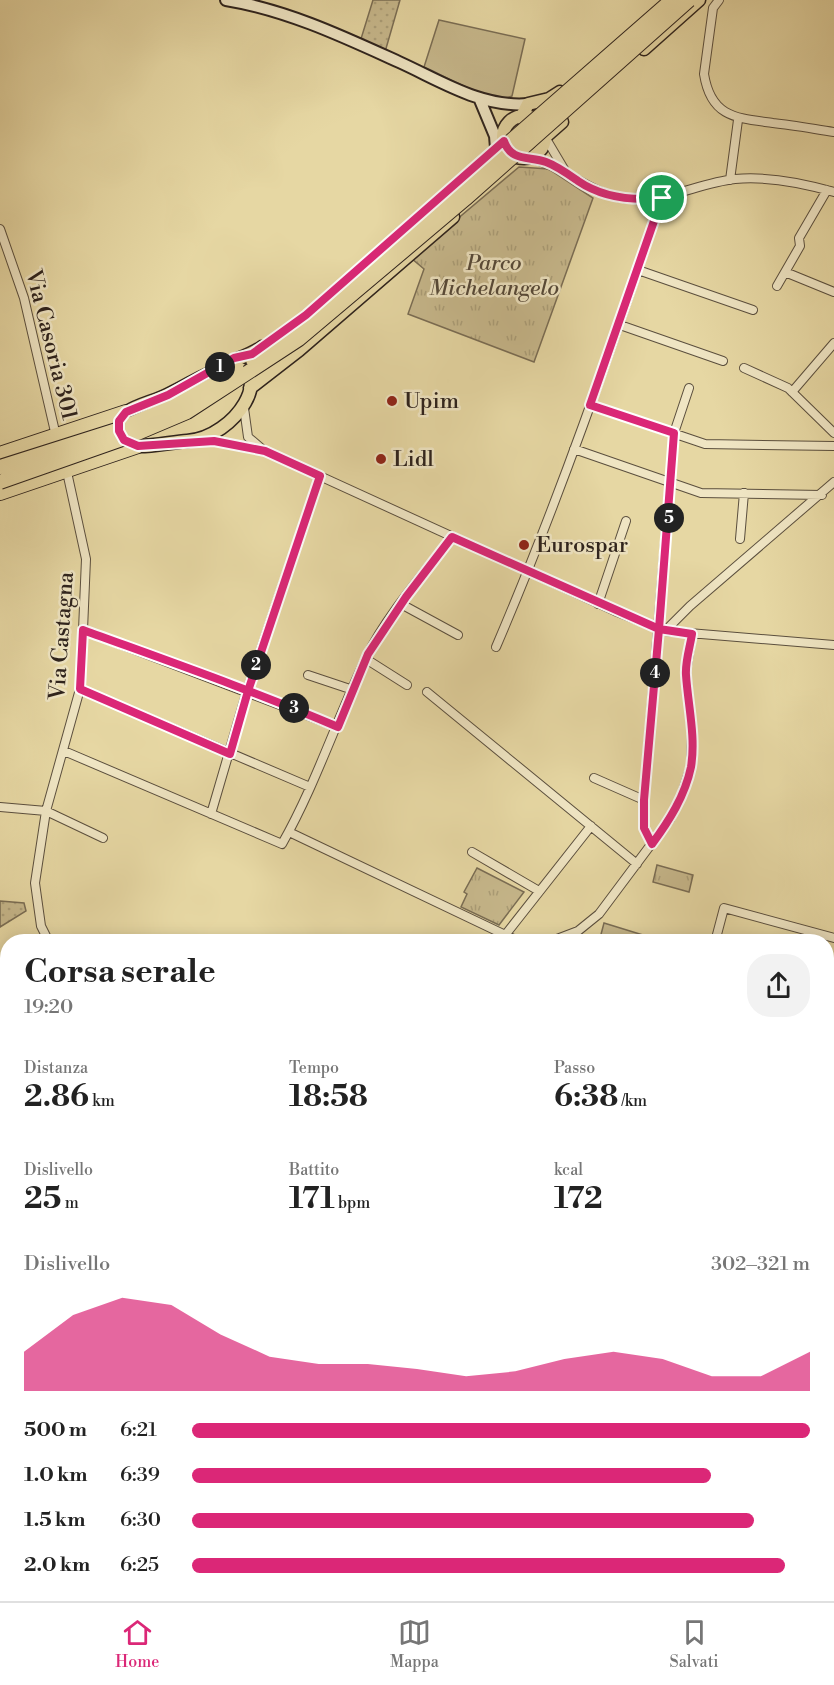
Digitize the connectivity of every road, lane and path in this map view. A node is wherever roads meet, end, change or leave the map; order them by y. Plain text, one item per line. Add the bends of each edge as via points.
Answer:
1 (226, 0) edge
2 (665, 0) edge
3 (672, 0) edge
4 (689, 0) edge
5 (699, 0) edge
6 (719, 0) edge
7 (480, 100) junction
8 (528, 104) junction
9 (510, 105) junction
10 (521, 118) junction
11 (738, 120) junction
12 (834, 132) edge
13 (545, 137) junction
14 (501, 142) junction
15 (524, 158) junction
16 (567, 173) junction
17 (730, 180) junction
18 (831, 191) edge
19 (662, 198) junction
20 (0, 229) edge
21 (638, 270) junction
22 (785, 272) junction
23 (777, 286) dead end
24 (834, 292) edge
25 (753, 310) dead end
26 (620, 325) junction
27 (834, 343) edge
28 (723, 361) dead end
29 (744, 368) dead end
30 (215, 369) junction
31 (250, 388) junction
32 (689, 388) dead end
33 (792, 392) junction
34 (590, 405) junction
35 (244, 408) junction
36 (126, 412) junction
37 (674, 433) junction
38 (834, 433) edge
39 (56, 435) junction
40 (190, 441) junction
41 (138, 446) junction
42 (834, 446) edge
43 (574, 449) junction
44 (265, 451) junction
45 (0, 454) edge
46 (0, 466) edge
47 (67, 471) junction
48 (320, 476) junction
49 (0, 482) edge
50 (672, 482) junction
51 (834, 482) edge
52 (0, 493) edge
53 (744, 493) junction
54 (822, 495) junction
55 (626, 521) dead end
56 (452, 537) junction
57 (740, 540) dead end
58 (528, 572) junction
59 (401, 604) junction
60 (598, 604) junction
61 (83, 630) junction
62 (662, 630) junction
63 (692, 634) junction
64 (458, 635) dead end
65 (834, 645) edge
66 (496, 647) dead end
67 (366, 658) junction
68 (308, 675) dead end
69 (407, 686) dead end
70 (80, 689) junction
71 (353, 690) junction
72 (248, 691) junction
73 (428, 692) dead end
74 (338, 727) junction
75 (64, 751) junction
76 (230, 754) junction
77 (594, 778) dead end
78 (310, 787) junction
79 (644, 800) junction
80 (0, 807) edge
81 (46, 811) junction
82 (211, 814) junction
83 (591, 826) junction
84 (289, 832) junction
85 (103, 838) dead end
86 (652, 844) junction
87 (472, 852) dead end
88 (637, 864) junction
89 (539, 891) junction
90 (45, 934) edge
91 (507, 934) joint
92 (570, 934) edge
93 (717, 934) edge
94 (819, 934) edge

1 - 7 street via 324,30
2 - 8 main road via 557,95
3 - 46 highway, bridge via 293,332 241,369 120,429
4 - 49 highway, bridge via 465,199 299,339 187,412
5 - 13 main road
6 - 11 street via 713,8 704,74 717,104
7 - 9 street
7 - 14 street
8 - 9 street
8 - 10 main road
9 - 10 street
10 - 13 main road via 535,119
10 - 14 main road via 510,122
11 - 12 street
11 - 17 street
13 - 15 main road via 540,151
13 - 16 street
14 - 15 main road via 510,153
14 - 30 main road via 306,315 252,354 234,358
15 - 16 street via 547,162
15 - 31 main road
16 - 19 street via 609,195
17 - 18 street via 803,183
17 - 19 street
18 - 22 street via 799,238 800,246
19 - 21 street
20 - 39 street, Via Casoria 301 via 24,298
21 - 25 street
21 - 26 street
22 - 23 street
22 - 24 street
26 - 28 street
26 - 34 street
27 - 33 street
29 - 33 street
30 - 31 main road via 239,368 246,374
30 - 36 main road
31 - 35 main road
32 - 37 street
33 - 38 street
34 - 37 street
34 - 43 street
35 - 40 main road via 223,429
35 - 44 street via 248,436
36 - 39 highway
36 - 41 main road via 119,421 119,431 124,440
37 - 42 street via 705,444
37 - 50 street
39 - 45 highway
40 - 41 main road
40 - 44 street via 214,441
41 - 47 highway
43 - 50 street
43 - 58 street
44 - 48 street
47 - 52 highway
47 - 61 street, Via Castagna via 86,558
48 - 56 street
48 - 72 street
50 - 53 street via 701,493
50 - 62 street
51 - 54 street
53 - 54 street
53 - 57 street
54 - 62 street
55 - 60 street
56 - 58 street
56 - 59 street
58 - 60 street
58 - 66 street
59 - 64 street
59 - 67 street
60 - 62 street
61 - 70 street, Via Castagna
61 - 72 street
62 - 63 street
62 - 79 street
63 - 65 street
63 - 86 street via 686,672 691,765 681,797
67 - 69 street
67 - 71 street
68 - 71 street
70 - 75 street, Via Castagna
70 - 76 street
71 - 74 street
72 - 74 street
72 - 76 street
73 - 83 street
74 - 78 street
75 - 81 street, Via Castagna
75 - 82 street
76 - 78 street
76 - 82 street
77 - 79 street
78 - 84 street
79 - 86 street via 644,828
80 - 81 street
81 - 85 street
81 - 90 street, Via Castagna via 34,883
82 - 84 street via 282,844
83 - 88 street
83 - 89 street
84 - 91 street
86 - 88 street
87 - 89 street
88 - 92 street via 599,914
89 - 91 street
93 - 94 street via 724,908

